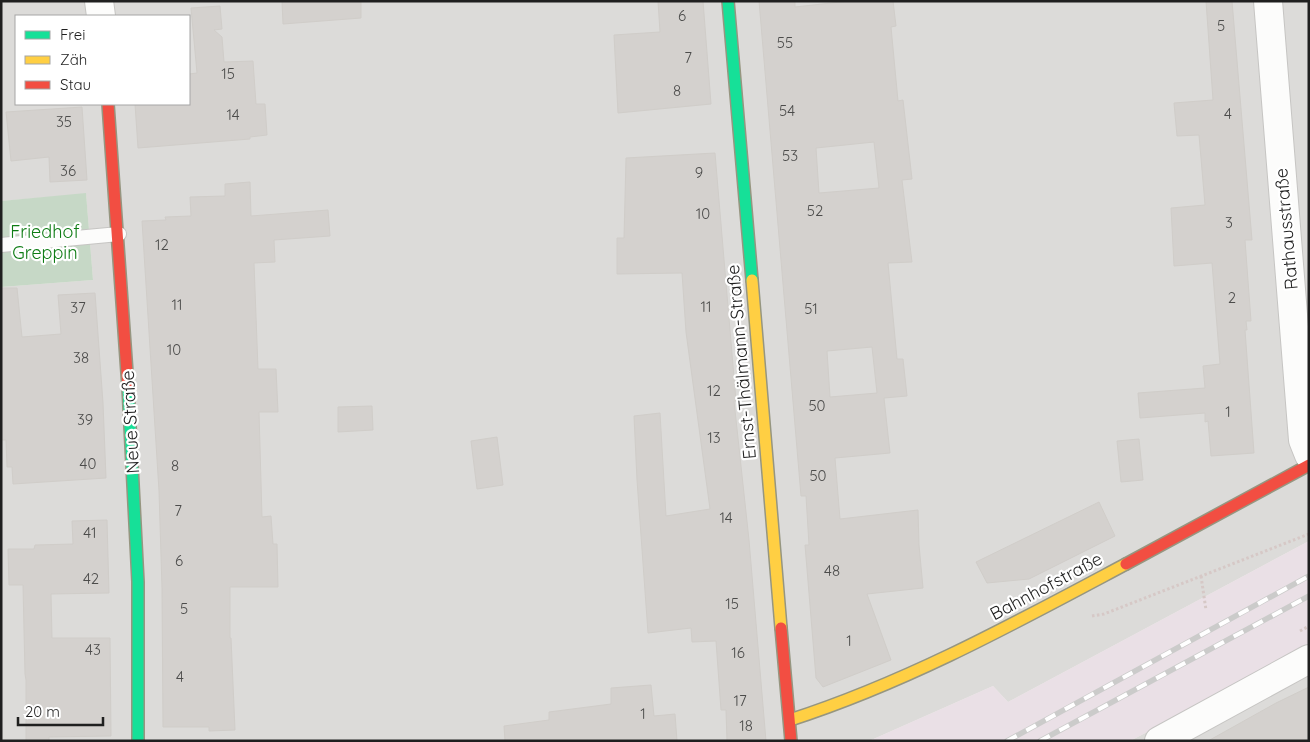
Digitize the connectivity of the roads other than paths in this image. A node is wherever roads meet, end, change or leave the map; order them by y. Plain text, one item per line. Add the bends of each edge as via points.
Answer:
1 (99, 1) edge
2 (728, 1) edge
3 (1268, 1) edge
4 (100, 15) edge
5 (108, 105) edge
6 (118, 234) junction
7 (1, 245) edge
8 (1309, 455) edge
9 (1309, 465) edge
10 (1309, 659) edge
11 (790, 720) junction
12 (138, 741) edge
13 (791, 741) edge
14 (1159, 741) edge

1 - 4 street
2 - 11 street, Ernst-Thälmann-Straße
3 - 8 street, Rathausstraße via 1303,440
5 - 6 street, Neue Straße
6 - 7 lane
6 - 12 street, Neue Straße via 138,584
9 - 11 street, Bahnhofstraße via 948,657
10 - 14 street
11 - 13 street, Ernst-Thälmann-Straße

